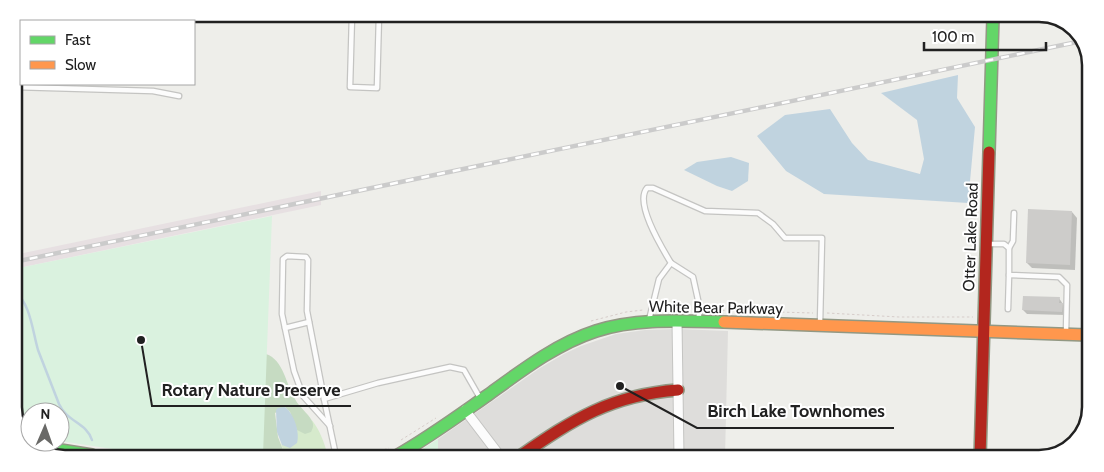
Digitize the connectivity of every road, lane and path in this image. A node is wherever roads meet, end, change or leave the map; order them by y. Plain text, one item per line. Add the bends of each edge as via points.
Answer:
1 (352, 22) edge
2 (379, 22) edge
3 (993, 22) edge
4 (52, 86) edge
5 (23, 87) edge
6 (179, 96) dead end
7 (1014, 213) dead end
8 (986, 244) junction
9 (1009, 248) junction
10 (671, 263) junction
11 (1009, 276) junction
12 (700, 309) junction
13 (1008, 309) dead end
14 (819, 313) junction
15 (650, 315) junction
16 (984, 318) junction
17 (677, 321) junction
18 (698, 321) junction
19 (309, 322) junction
20 (590, 322) dead end
21 (820, 326) junction
22 (285, 328) junction
23 (984, 332) junction
24 (1066, 334) junction
25 (1082, 335) edge
26 (678, 390) junction
27 (324, 399) junction
28 (481, 399) junction
29 (465, 410) junction
30 (438, 417) dead end
31 (330, 426) junction
32 (398, 442) dead end
33 (335, 450) edge
34 (396, 450) edge
35 (495, 450) edge
36 (529, 450) edge
37 (679, 450) edge
38 (980, 450) edge

1 - 2 lane via 350,87 377,88
3 - 8 street, Otter Lake Road
4 - 5 lane
4 - 6 lane
7 - 9 lane via 1013,241
8 - 9 lane via 1004,244
8 - 16 street, Otter Lake Road
9 - 11 lane
10 - 12 lane via 693,276
10 - 14 lane via 650,228 643,196 647,188 705,211 758,213 785,238 822,238
10 - 15 lane via 659,279
11 - 13 lane
11 - 24 lane via 1059,277 1067,285
12 - 14 path
12 - 15 path
12 - 18 lane
14 - 16 path
14 - 21 lane
15 - 17 street, White Bear Parkway
15 - 20 path via 626,312
15 - 28 street, White Bear Parkway via 566,344
16 - 23 street, Otter Lake Road
17 - 18 street, White Bear Parkway
17 - 26 street
18 - 21 street, White Bear Parkway
19 - 22 lane
19 - 22 lane via 308,260 306,257 287,256 283,259 282,314
19 - 27 lane
21 - 23 street, White Bear Parkway
22 - 31 lane via 303,396
23 - 24 street, White Bear Parkway
23 - 38 street, Otter Lake Road
24 - 25 street, White Bear Parkway
26 - 36 street via 638,394 600,406
26 - 37 street
27 - 28 lane via 450,367 464,370
27 - 31 lane
28 - 29 street, White Bear Parkway
29 - 34 street, White Bear Parkway via 422,440
29 - 35 street
30 - 32 path
31 - 33 lane

